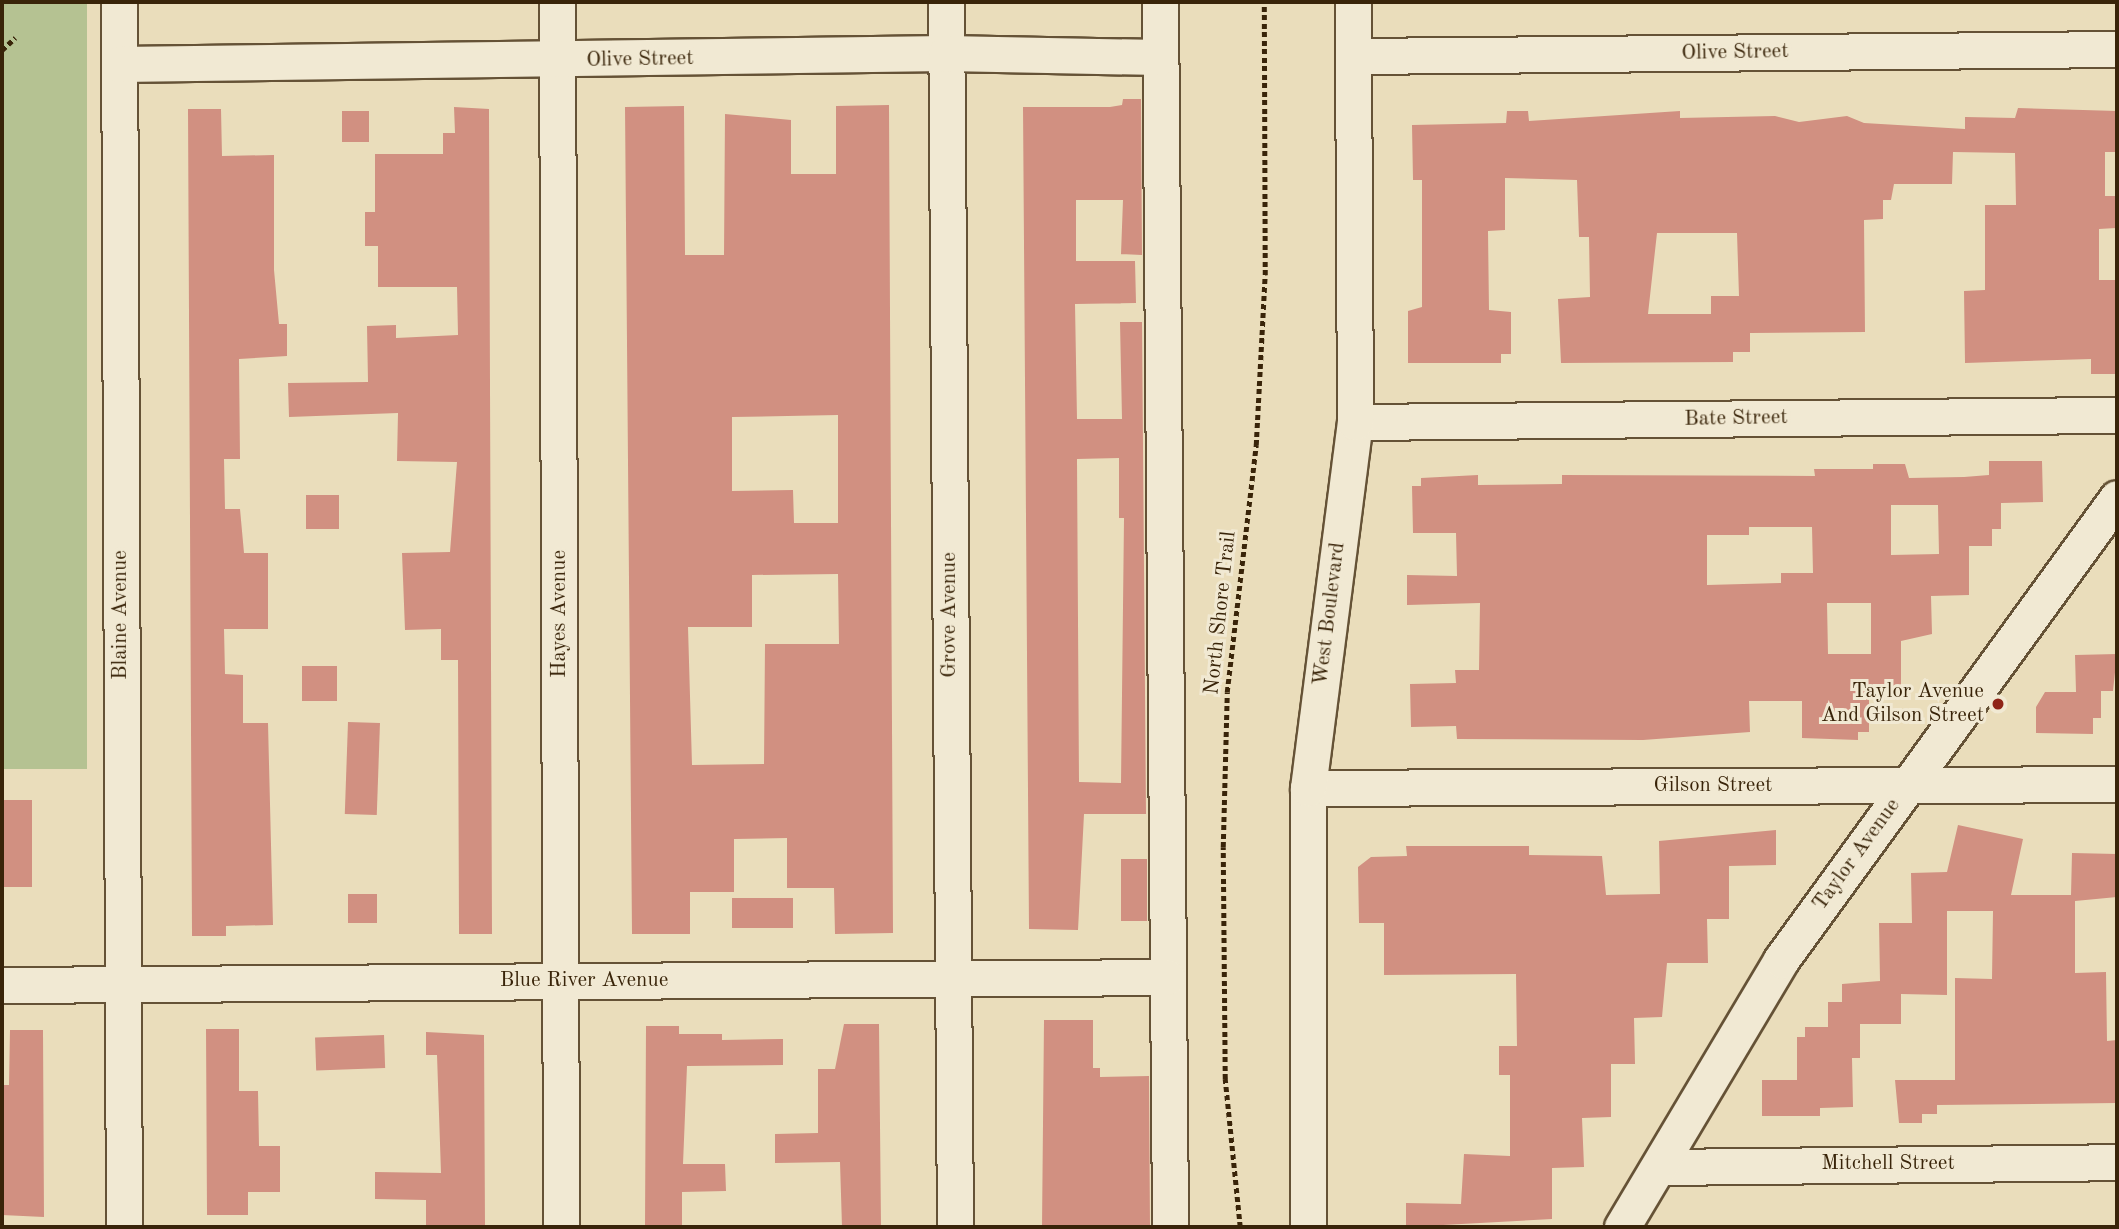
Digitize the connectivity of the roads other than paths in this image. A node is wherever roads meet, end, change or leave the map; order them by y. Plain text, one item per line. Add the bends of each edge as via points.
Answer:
1 (119, 2) edge
2 (557, 2) edge
3 (946, 2) edge
4 (1160, 2) edge
5 (1353, 2) edge
6 (2117, 49) edge
7 (946, 53) junction
8 (1353, 56) junction
9 (1160, 57) junction
10 (558, 61) junction
11 (119, 64) junction
12 (2117, 415) edge
13 (1355, 422) junction
14 (2117, 498) edge
15 (2117, 784) edge
16 (1907, 786) junction
17 (1308, 788) junction
18 (1167, 977) junction
19 (952, 978) junction
20 (561, 981) junction
21 (123, 984) junction
22 (2, 985) edge
23 (2117, 1163) edge
24 (1659, 1167) junction
25 (124, 1227) edge
26 (561, 1227) edge
27 (955, 1227) edge
28 (1170, 1227) edge
29 (1308, 1227) edge
30 (1622, 1227) edge

1 - 11 street, Blaine Avenue
2 - 10 street, Hayes Avenue
3 - 7 street, Grove Avenue
4 - 9 street
5 - 8 street, West Boulevard
6 - 8 street, Olive Street
7 - 9 street, Olive Street
7 - 10 street, Olive Street
7 - 19 street, Grove Avenue
8 - 13 street, West Boulevard
9 - 18 street
10 - 11 street, Olive Street
10 - 20 street, Hayes Avenue
11 - 21 street, Blaine Avenue
12 - 13 street, Bate Street
13 - 17 street, West Boulevard
14 - 16 street, Taylor Avenue
15 - 16 street, Gilson Street
16 - 17 street, Gilson Street
16 - 24 street, Taylor Avenue via 1781,960
17 - 29 street, West Boulevard
18 - 19 street, Blue River Avenue
18 - 28 street
19 - 20 street, Blue River Avenue
19 - 27 street, Grove Avenue
20 - 21 street, Blue River Avenue
20 - 26 street, Hayes Avenue
21 - 22 street, Blue River Avenue
21 - 25 street, Blaine Avenue
23 - 24 street, Mitchell Street
24 - 30 street, Taylor Avenue

